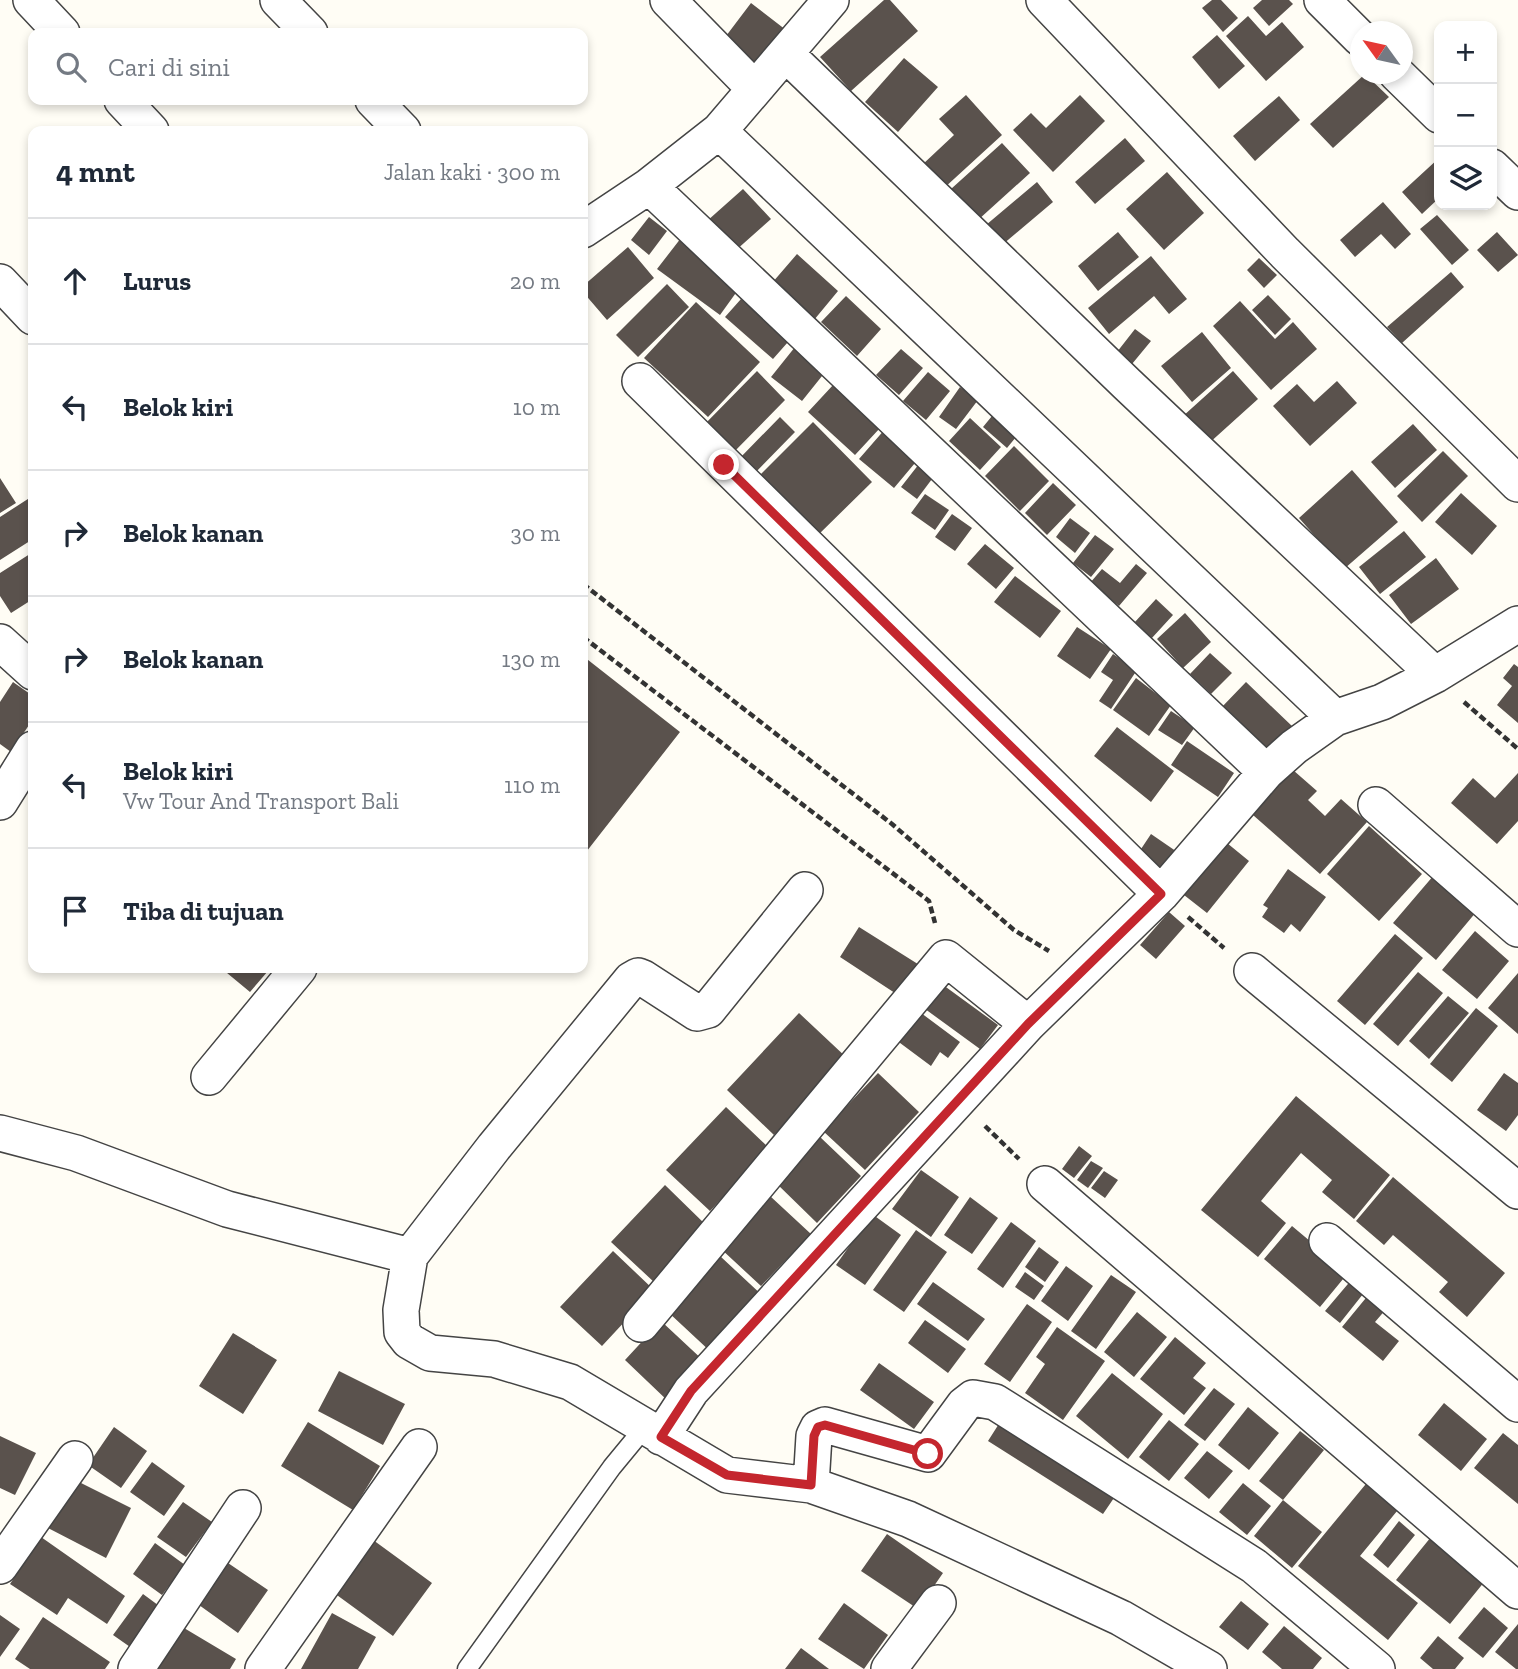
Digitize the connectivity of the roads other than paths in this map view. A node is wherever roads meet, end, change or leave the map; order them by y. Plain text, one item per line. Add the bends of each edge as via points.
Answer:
1 (31, 0) edge
2 (278, 0) edge
3 (668, 0) edge
4 (831, 0) edge
5 (1044, 0) edge
6 (1322, 0) edge
7 (57, 28) edge
8 (305, 28) edge
9 (1350, 28) edge
10 (786, 54) junction
11 (1407, 84) edge
12 (755, 89) junction
13 (127, 105) edge
14 (378, 105) edge
15 (1434, 110) edge
16 (146, 126) edge
17 (398, 126) edge
18 (719, 131) junction
19 (1497, 172) edge
20 (649, 186) junction
21 (1518, 192) edge
22 (588, 227) edge
23 (0, 282) edge
24 (28, 312) edge
25 (640, 380) dead end
26 (1518, 484) edge
27 (1518, 624) edge
28 (0, 642) edge
29 (28, 667) edge
30 (1435, 675) junction
31 (1335, 718) junction
32 (28, 757) edge
33 (1266, 772) junction
34 (0, 802) edge
35 (1377, 805) dead end
36 (804, 890) dead end
37 (1161, 894) junction
38 (1518, 929) edge
39 (1252, 971) road end
40 (295, 973) edge
41 (1028, 1024) junction
42 (209, 1077) dead end
43 (0, 1133) edge
44 (1045, 1184) road end
45 (1518, 1191) edge
46 (1327, 1241) dead end
47 (410, 1256) junction
48 (641, 1324) dead end
49 (1518, 1404) edge
50 (653, 1432) junction
51 (419, 1447) dead end
52 (75, 1459) dead end
53 (811, 1485) junction
54 (243, 1508) dead end
55 (0, 1566) edge
56 (1518, 1591) edge
57 (938, 1603) dead end
58 (136, 1669) edge
59 (263, 1669) edge
60 (467, 1669) edge
61 (889, 1669) edge
62 (1209, 1669) edge
63 (1377, 1669) edge

1 - 7 street
2 - 8 street
3 - 12 street
4 - 10 street
5 - 26 street via 1285,253
6 - 9 street
10 - 12 street
10 - 30 street
11 - 15 street
12 - 18 street
13 - 16 street
14 - 17 street
18 - 20 street
18 - 31 street
19 - 21 street
20 - 22 street
20 - 33 street
23 - 24 street
25 - 37 street
27 - 30 street
28 - 29 street
30 - 31 street via 1382,702
31 - 33 street
32 - 34 street
33 - 37 street
35 - 38 street
36 - 47 street via 708,1010 697,1013 635,976
37 - 41 street
39 - 45 street
40 - 42 street
41 - 48 street via 946,958
41 - 50 street
43 - 47 street via 76,1153 227,1209
44 - 56 street
46 - 49 street
47 - 50 street via 401,1310 402,1332 409,1341 430,1353 494,1359 570,1382
50 - 53 street via 727,1475
50 - 60 lane via 612,1467
51 - 59 street
52 - 55 street
53 - 62 street via 908,1519 1109,1612
53 - 63 street via 818,1427 825,1425 928,1454 973,1398 995,1402 1254,1566
54 - 58 street
57 - 61 street

